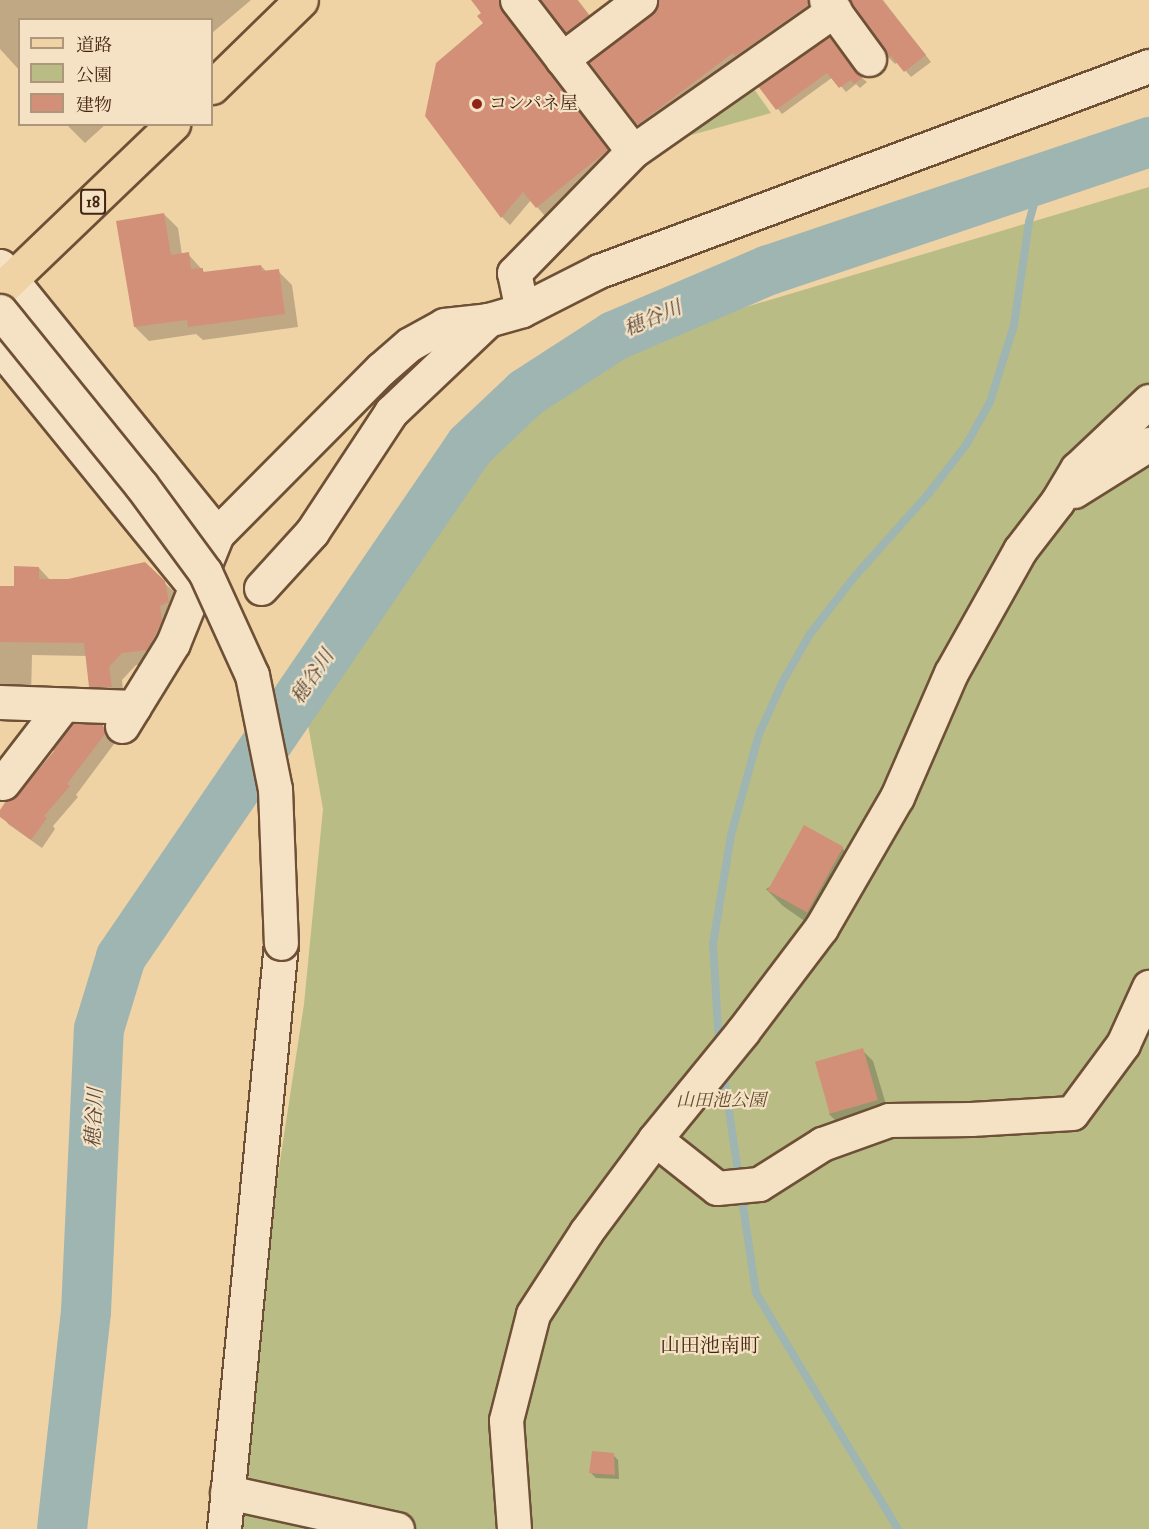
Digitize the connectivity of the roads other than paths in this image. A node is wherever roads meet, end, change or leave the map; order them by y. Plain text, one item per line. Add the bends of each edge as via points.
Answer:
1 (301, 0) edge
2 (517, 0) edge
3 (640, 0) edge
4 (830, 5) edge
5 (562, 59) junction
6 (869, 59) dead end
7 (1149, 66) edge
8 (213, 86) edge
9 (171, 126) edge
10 (633, 151) junction
11 (4, 279) edge
12 (522, 310) junction
13 (0, 311) edge
14 (488, 320) junction
15 (0, 347) edge
16 (1149, 401) edge
17 (1149, 444) edge
18 (1057, 502) junction
19 (217, 534) junction
20 (195, 587) junction
21 (261, 588) dead end
22 (0, 702) edge
23 (63, 705) junction
24 (3, 783) dead end
25 (1149, 987) edge
26 (655, 1139) junction
27 (227, 1492) junction
28 (224, 1529) edge
29 (397, 1529) edge
30 (514, 1529) edge

1 - 8 main road
2 - 5 street
3 - 5 street
4 - 6 street
4 - 10 street
5 - 10 street
7 - 12 street via 599,271
9 - 11 main road, 18
10 - 12 street via 514,273
11 - 19 street
12 - 14 street
13 - 27 street, bridge via 141,485 205,572 252,675 275,789 281,943
14 - 19 street via 444,325 410,344
14 - 21 street via 391,412 312,532
15 - 20 street
16 - 18 street via 1077,469
17 - 18 street
18 - 26 street via 1014,560 951,673 897,797 821,928
19 - 20 street
20 - 23 street via 173,643 128,716
22 - 23 street
23 - 24 street
25 - 26 street via 1123,1044 1072,1113 889,1120 822,1144 759,1184 717,1188
26 - 30 street via 586,1232 533,1314 506,1420
27 - 28 street
27 - 29 street

